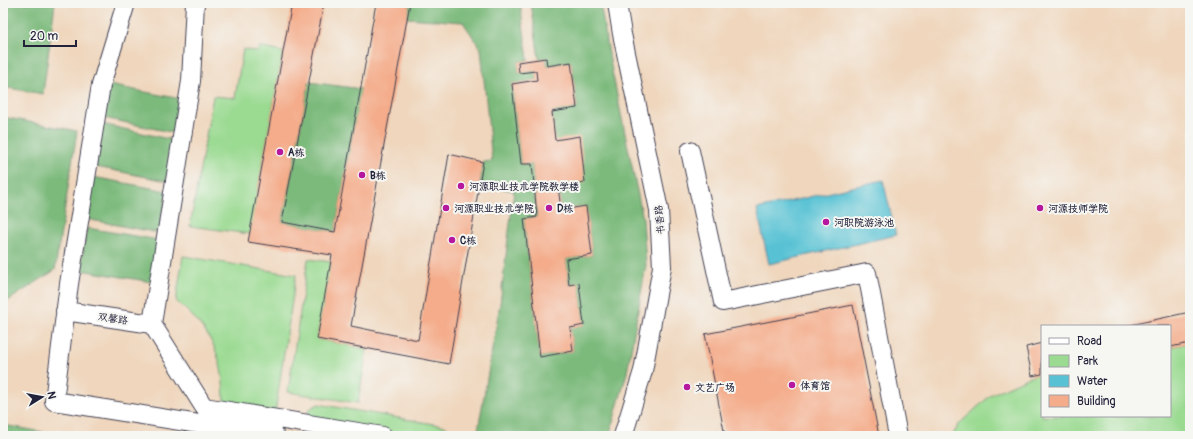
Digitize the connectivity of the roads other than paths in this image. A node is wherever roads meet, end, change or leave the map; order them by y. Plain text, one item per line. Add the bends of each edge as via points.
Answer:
1 (126, 3) edge
2 (194, 3) edge
3 (609, 3) edge
4 (617, 3) edge
5 (690, 150) dead end
6 (65, 311) junction
7 (152, 324) junction
8 (307, 430) edge
9 (275, 436) edge
10 (383, 436) edge
11 (616, 436) edge
12 (623, 436) edge
13 (898, 436) edge

1 - 6 street via 102,85
2 - 7 street via 191,81
3 - 11 street, 书香路 via 651,212 655,265 637,369
4 - 12 street, 书香路 via 660,210 662,267 643,371
5 - 13 street via 723,302 867,273
6 - 7 street, 双馨路
6 - 9 street via 54,401
7 - 8 street via 204,407
8 - 10 street

